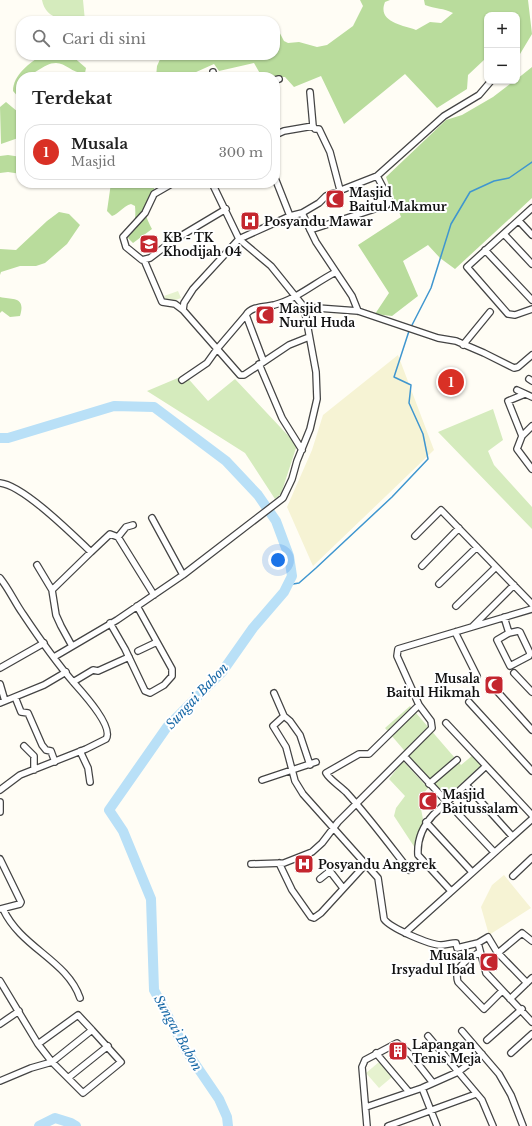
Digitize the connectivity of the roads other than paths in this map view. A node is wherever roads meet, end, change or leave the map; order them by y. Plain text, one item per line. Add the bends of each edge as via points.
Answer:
1 (488, 84) edge
2 (310, 92) dead end
3 (313, 126) junction
4 (280, 133) edge
5 (377, 176) junction
6 (164, 188) edge
7 (215, 188) edge
8 (279, 188) edge
9 (340, 190) junction
10 (532, 208) edge
11 (226, 209) junction
12 (302, 213) junction
13 (290, 216) junction
14 (519, 221) junction
15 (310, 230) junction
16 (504, 234) junction
17 (532, 235) edge
18 (239, 240) junction
19 (485, 250) junction
20 (144, 260) junction
21 (532, 264) edge
22 (336, 272) junction
23 (296, 295) junction
24 (532, 300) edge
25 (304, 306) junction
26 (532, 309) edge
27 (183, 310) junction
28 (358, 311) junction
29 (490, 312) dead end
30 (246, 316) junction
31 (309, 337) junction
32 (463, 344) junction
33 (217, 349) junction
34 (532, 355) edge
35 (261, 362) junction
36 (182, 380) dead end
37 (517, 390) dead end
38 (525, 394) junction
39 (532, 397) edge
40 (532, 426) edge
41 (522, 436) junction
42 (302, 450) junction
43 (532, 469) edge
44 (0, 482) edge
45 (152, 518) dead end
46 (133, 525) dead end
47 (459, 528) junction
48 (415, 536) dead end
49 (118, 537) junction
50 (477, 547) junction
51 (91, 552) junction
52 (37, 565) dead end
53 (422, 566) dead end
54 (496, 567) junction
55 (183, 575) junction
56 (1, 580) edge
57 (439, 584) dead end
58 (514, 586) junction
59 (52, 590) junction
60 (154, 595) junction
61 (532, 604) edge
62 (137, 606) junction
63 (456, 606) dead end
64 (532, 609) edge
65 (504, 617) junction
66 (110, 623) junction
67 (473, 626) junction
68 (455, 632) junction
69 (509, 633) junction
70 (157, 642) junction
71 (44, 643) junction
72 (72, 646) junction
73 (138, 651) dead end
74 (54, 657) junction
75 (129, 657) junction
76 (0, 668) edge
77 (66, 672) junction
78 (514, 673) dead end
79 (477, 676) dead end
80 (73, 682) junction
81 (0, 684) edge
82 (496, 690) dead end
83 (532, 692) edge
84 (274, 693) dead end
85 (15, 697) junction
86 (2, 702) edge
87 (469, 702) dead end
88 (419, 705) junction
89 (284, 716) junction
90 (446, 722) dead end
91 (532, 730) edge
92 (24, 746) dead end
93 (80, 751) junction
94 (404, 756) junction
95 (457, 760) dead end
96 (55, 762) junction
97 (316, 762) dead end
98 (310, 765) junction
99 (486, 766) junction
100 (34, 770) junction
101 (292, 771) junction
102 (532, 771) edge
103 (262, 780) dead end
104 (90, 782) dead end
105 (429, 784) junction
106 (466, 785) junction
107 (0, 790) edge
108 (0, 802) edge
109 (446, 802) junction
110 (357, 805) junction
111 (0, 812) edge
112 (532, 815) edge
113 (532, 819) edge
114 (426, 822) junction
115 (333, 828) junction
116 (512, 836) junction
117 (494, 852) junction
118 (532, 858) edge
119 (0, 859) edge
120 (279, 863) junction
121 (251, 864) dead end
122 (365, 865) junction
123 (326, 866) dead end
124 (409, 870) dead end
125 (330, 871) junction
126 (472, 872) junction
127 (513, 876) dead end
128 (320, 879) dead end
129 (343, 888) junction
130 (451, 891) junction
131 (2, 909) edge
132 (405, 933) junction
133 (532, 940) edge
134 (478, 943) junction
135 (480, 952) junction
136 (498, 953) junction
137 (532, 978) edge
138 (0, 981) edge
139 (527, 983) junction
140 (502, 991) junction
141 (80, 998) dead end
142 (510, 999) junction
143 (522, 1009) junction
144 (19, 1011) junction
145 (532, 1022) edge
146 (0, 1024) edge
147 (92, 1030) junction
148 (462, 1031) dead end
149 (532, 1034) edge
150 (428, 1036) dead end
151 (487, 1040) dead end
152 (38, 1044) junction
153 (108, 1046) junction
154 (376, 1053) junction
155 (511, 1053) dead end
156 (482, 1054) junction
157 (52, 1062) junction
158 (458, 1072) junction
159 (68, 1078) junction
160 (0, 1081) edge
161 (433, 1083) junction
162 (422, 1088) junction
163 (409, 1092) junction
164 (476, 1094) junction
165 (366, 1108) junction
166 (431, 1111) junction
167 (367, 1126) edge
168 (388, 1126) edge
169 (437, 1126) edge
170 (493, 1126) edge
171 (523, 1126) edge

1 - 5 street via 479,95 444,116
2 - 3 street
3 - 4 street
3 - 9 street via 321,131 330,152
5 - 9 street
5 - 15 street via 389,199 387,205
6 - 20 street via 154,194 145,213 123,237 126,248
7 - 11 street
8 - 13 street
9 - 12 street via 326,196 319,204
10 - 14 street
11 - 18 street
11 - 20 street
12 - 13 street
12 - 15 street
13 - 18 street
14 - 16 street
14 - 17 street
15 - 22 street
16 - 19 street
16 - 21 street
18 - 23 street via 271,266
18 - 27 street via 194,289 184,303
19 - 24 street
19 - 26 street via 468,265 468,269 508,314 515,315
20 - 27 street via 162,302 175,304
22 - 23 street
22 - 28 street via 352,296
23 - 25 street
23 - 30 street via 249,311
25 - 28 street
25 - 31 street
27 - 33 street
28 - 32 street
29 - 32 street
30 - 33 street
30 - 35 street
31 - 35 street via 289,345
31 - 42 street via 316,372 317,399
32 - 34 street via 514,368
33 - 35 street via 240,375 244,375
33 - 36 street via 202,369
35 - 42 street via 282,418
37 - 38 street
38 - 39 street
38 - 41 street via 508,401
40 - 41 street
41 - 43 street via 517,451
42 - 55 street via 289,488 277,503
44 - 51 street via 15,488 54,517
45 - 55 street
46 - 49 street via 126,527
47 - 48 street via 442,510
47 - 50 street
47 - 53 street
49 - 51 street via 110,534
49 - 60 street
50 - 54 street
50 - 57 street
51 - 59 street
52 - 59 street
54 - 58 street
54 - 63 street
55 - 60 street
56 - 71 street
58 - 61 street
58 - 67 street
59 - 72 street via 56,615
60 - 62 street
62 - 66 street
62 - 70 street
64 - 65 street
65 - 67 street
65 - 69 street
66 - 72 street
66 - 75 street
67 - 68 street
68 - 79 street
68 - 88 street via 397,651
69 - 69 street via 497,640 510,666 530,653 520,631
70 - 73 street
70 - 75 street via 172,669 172,676 164,685 147,693
71 - 74 street
71 - 76 street
72 - 74 street
74 - 77 street
75 - 80 street via 98,671 93,670
77 - 80 street
77 - 85 street
78 - 83 street
80 - 93 street via 108,732 106,739
81 - 86 street
82 - 91 street
84 - 89 street
85 - 86 street
85 - 96 street via 21,712 28,713 42,745 51,751
87 - 102 street
88 - 94 street via 431,720 432,728
88 - 110 street via 369,754 360,754 327,771 328,778 340,785
89 - 98 street via 300,735
89 - 101 street via 273,726 286,747
90 - 99 street
92 - 100 street via 34,756
93 - 96 street
93 - 104 street via 88,768
94 - 105 street
94 - 110 street
95 - 105 street
96 - 100 street
97 - 98 street
98 - 101 street
99 - 106 street
99 - 112 street
100 - 107 street via 20,775
101 - 103 street
101 - 115 street via 303,794
105 - 109 street
106 - 109 street
106 - 116 street
108 - 111 street
109 - 114 street
109 - 117 street
110 - 115 street
110 - 124 street
113 - 116 street
114 - 126 street
114 - 130 street via 421,833 419,856
115 - 120 street via 312,852
115 - 122 street
116 - 117 street
117 - 126 street
118 - 127 street
119 - 131 street via 21,902
120 - 121 street
120 - 129 street via 292,890 311,917 314,918 321,913
122 - 129 street
122 - 132 street via 379,882 384,919 392,927
123 - 125 street
125 - 128 street
125 - 129 street
126 - 130 street
130 - 132 street
131 - 141 street via 20,935 67,976 77,988
132 - 134 street via 440,945 456,943 457,948
133 - 136 street via 521,933
134 - 135 street
134 - 136 street via 488,937
135 - 140 street via 486,973
135 - 140 street via 461,965 458,982 483,1008
136 - 139 street
137 - 139 street
138 - 144 street
139 - 142 street
140 - 142 street
142 - 143 street
143 - 145 street
143 - 151 street
144 - 146 street
144 - 152 street
147 - 152 street via 78,1015
147 - 153 street
147 - 157 street
148 - 156 street
149 - 155 street
150 - 158 street
152 - 157 street
153 - 159 street
153 - 159 street via 121,1062 85,1093
154 - 161 street via 394,1043 400,1044
154 - 163 street
154 - 165 street via 365,1060 362,1067
156 - 158 street
156 - 171 street via 507,1088
157 - 159 street
157 - 160 street
158 - 161 street
158 - 164 street
161 - 162 street
162 - 163 street
162 - 166 street
163 - 165 street
164 - 166 street
164 - 170 street via 482,1100
165 - 167 street
166 - 168 street
166 - 169 street

